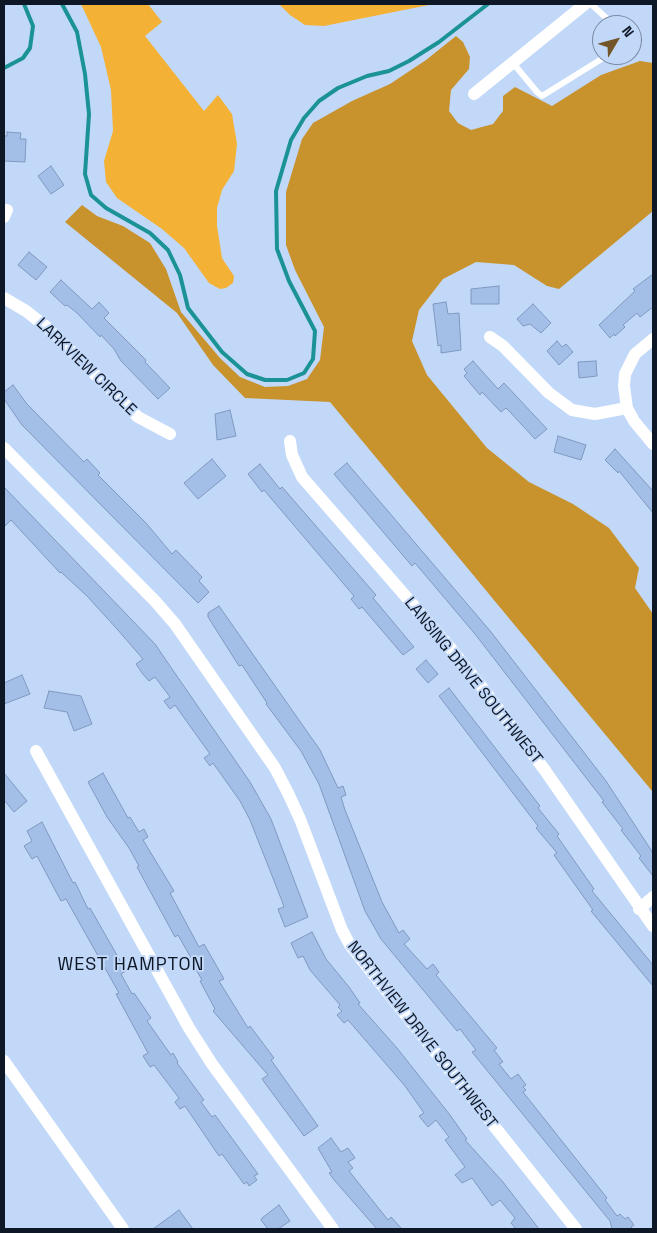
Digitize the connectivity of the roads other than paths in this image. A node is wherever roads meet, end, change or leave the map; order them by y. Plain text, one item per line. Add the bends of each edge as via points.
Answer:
1 (585, 4) edge
2 (591, 4) edge
3 (603, 15) edge
4 (513, 63) junction
5 (592, 65) edge
6 (474, 94) dead end
7 (4, 298) edge
8 (490, 337) dead end
9 (653, 339) edge
10 (627, 408) junction
11 (170, 434) dead end
12 (290, 441) dead end
13 (653, 444) edge
14 (4, 448) edge
15 (36, 751) dead end
16 (653, 897) edge
17 (639, 908) junction
18 (653, 926) edge
19 (4, 1061) edge
20 (123, 1229) edge
21 (333, 1229) edge
22 (576, 1229) edge

1 - 4 street
2 - 3 lane
4 - 5 lane via 542,96
4 - 6 street
7 - 11 street, LARKVIEW CIRCLE via 49,329 138,417
8 - 10 street via 549,393 572,410 595,414
9 - 10 street via 635,354 629,364 624,386
10 - 13 street
12 - 17 street, LANSING DRIVE SOUTHWEST via 292,455 302,477 448,645 544,769
14 - 22 street, NORTHVIEW DRIVE SOUTHWEST via 175,624 275,768 300,818 350,945
15 - 21 street via 189,1028
16 - 17 street
17 - 18 street, LANSING DRIVE SOUTHWEST
19 - 20 street

